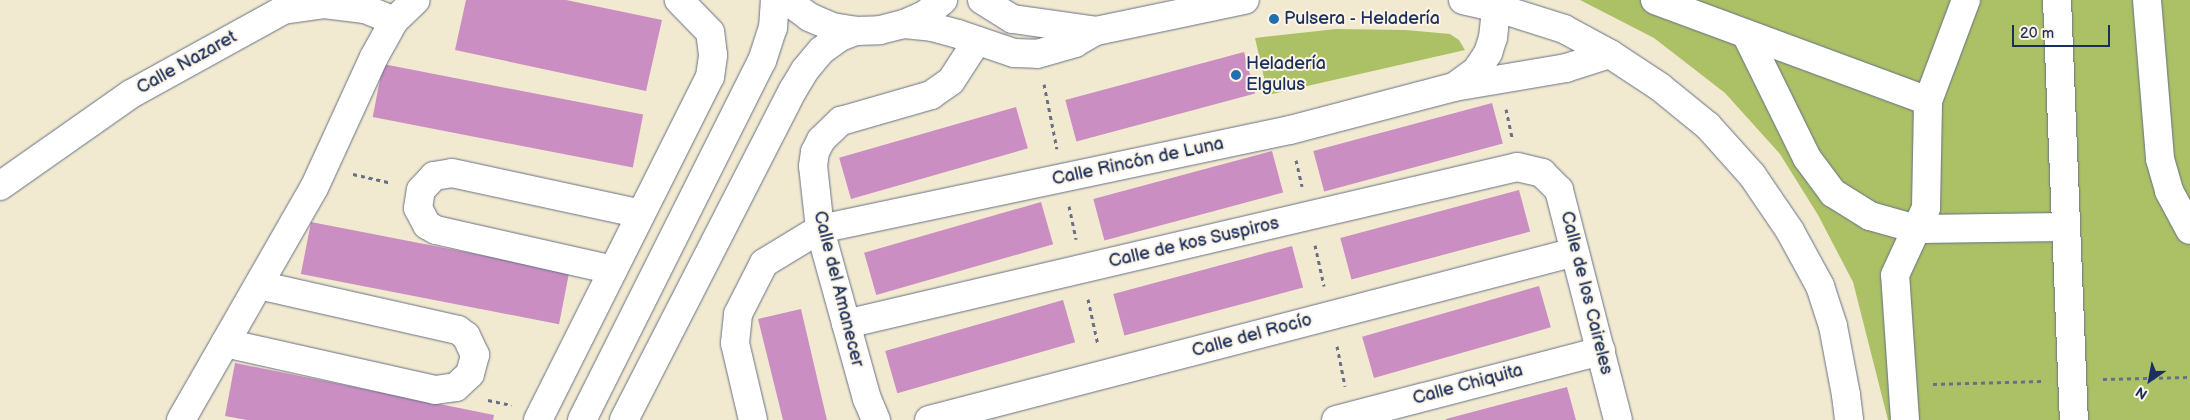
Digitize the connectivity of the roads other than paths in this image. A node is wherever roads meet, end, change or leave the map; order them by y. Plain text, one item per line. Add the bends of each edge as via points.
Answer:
1 (416, 0) edge
2 (679, 0) edge
3 (775, 0) edge
4 (786, 0) edge
5 (943, 0) edge
6 (982, 0) edge
7 (1246, 0) edge
8 (1463, 0) edge
9 (1655, 0) edge
10 (1966, 0) edge
11 (2057, 0) edge
12 (2147, 0) edge
13 (1501, 6) edge
14 (394, 21) junction
15 (904, 24) junction
16 (856, 30) junction
17 (1096, 31) junction
18 (1746, 34) junction
19 (977, 41) junction
20 (1610, 54) junction
21 (1454, 87) junction
22 (1928, 101) junction
23 (1529, 170) joint
24 (0, 186) edge
25 (641, 214) junction
26 (2066, 228) junction
27 (820, 229) junction
28 (1916, 230) junction
29 (2190, 230) edge
30 (1575, 252) junction
31 (613, 270) junction
32 (259, 285) junction
33 (846, 324) junction
34 (225, 343) junction
35 (1601, 351) junction
36 (540, 416) edge
37 (1344, 418) edge
38 (181, 420) edge
39 (582, 420) edge
40 (624, 420) edge
41 (753, 420) edge
42 (876, 420) edge
43 (929, 420) edge
44 (1618, 420) edge
45 (1849, 420) edge
46 (1905, 420) edge
47 (2074, 420) edge

1 - 14 street
2 - 25 street via 710,32 713,54 710,78
3 - 39 street via 773,28 762,61
4 - 16 street via 809,17 832,26
5 - 15 street via 926,14
6 - 17 street via 1013,19
7 - 17 street
8 - 13 street
9 - 18 street
10 - 22 street
11 - 26 street
12 - 29 street via 2160,160 2169,192
13 - 20 street via 1564,30
13 - 21 street, Calle Rincón de Luna via 1488,53 1476,71
14 - 24 street, Calle Nazaret via 365,9 324,4 283,10 130,94
14 - 32 street via 314,188
15 - 16 street via 880,30
15 - 19 street
16 - 40 street via 822,50 793,90
17 - 19 street via 1075,43 1037,54 1014,53
18 - 22 street
18 - 28 street via 1807,158 1833,193 1870,216
19 - 27 street, Calle del Amanecer via 951,81 931,95 841,121 821,140 813,166
20 - 21 street, Calle Rincón de Luna via 1566,68
20 - 45 street via 1660,87 1708,126 1752,175 1790,231 1820,286 1833,326
21 - 27 street, Calle Rincón de Luna via 1290,130
22 - 28 street via 1926,208
23 - 30 street, Calle de los Caireles via 1560,190
23 - 33 street, Calle de kos Suspiros via 1308,216
25 - 31 street
25 - 31 street via 452,173 434,176 421,190 418,208 428,225 436,230
26 - 28 street
26 - 47 street
27 - 33 street, Calle del Amanecer
27 - 41 street, Calle Rincón de Luna via 764,263 738,314 735,343
28 - 46 street via 1895,274
30 - 35 street, Calle de los Caireles
30 - 43 street, Calle del Rocío
31 - 36 street
32 - 34 street
32 - 34 street via 458,330 472,345 474,365 464,382 446,390 435,390
33 - 42 street, Calle del Amanecer
34 - 38 street
35 - 37 street, Calle Chiquita
35 - 44 street, Calle de los Caireles

